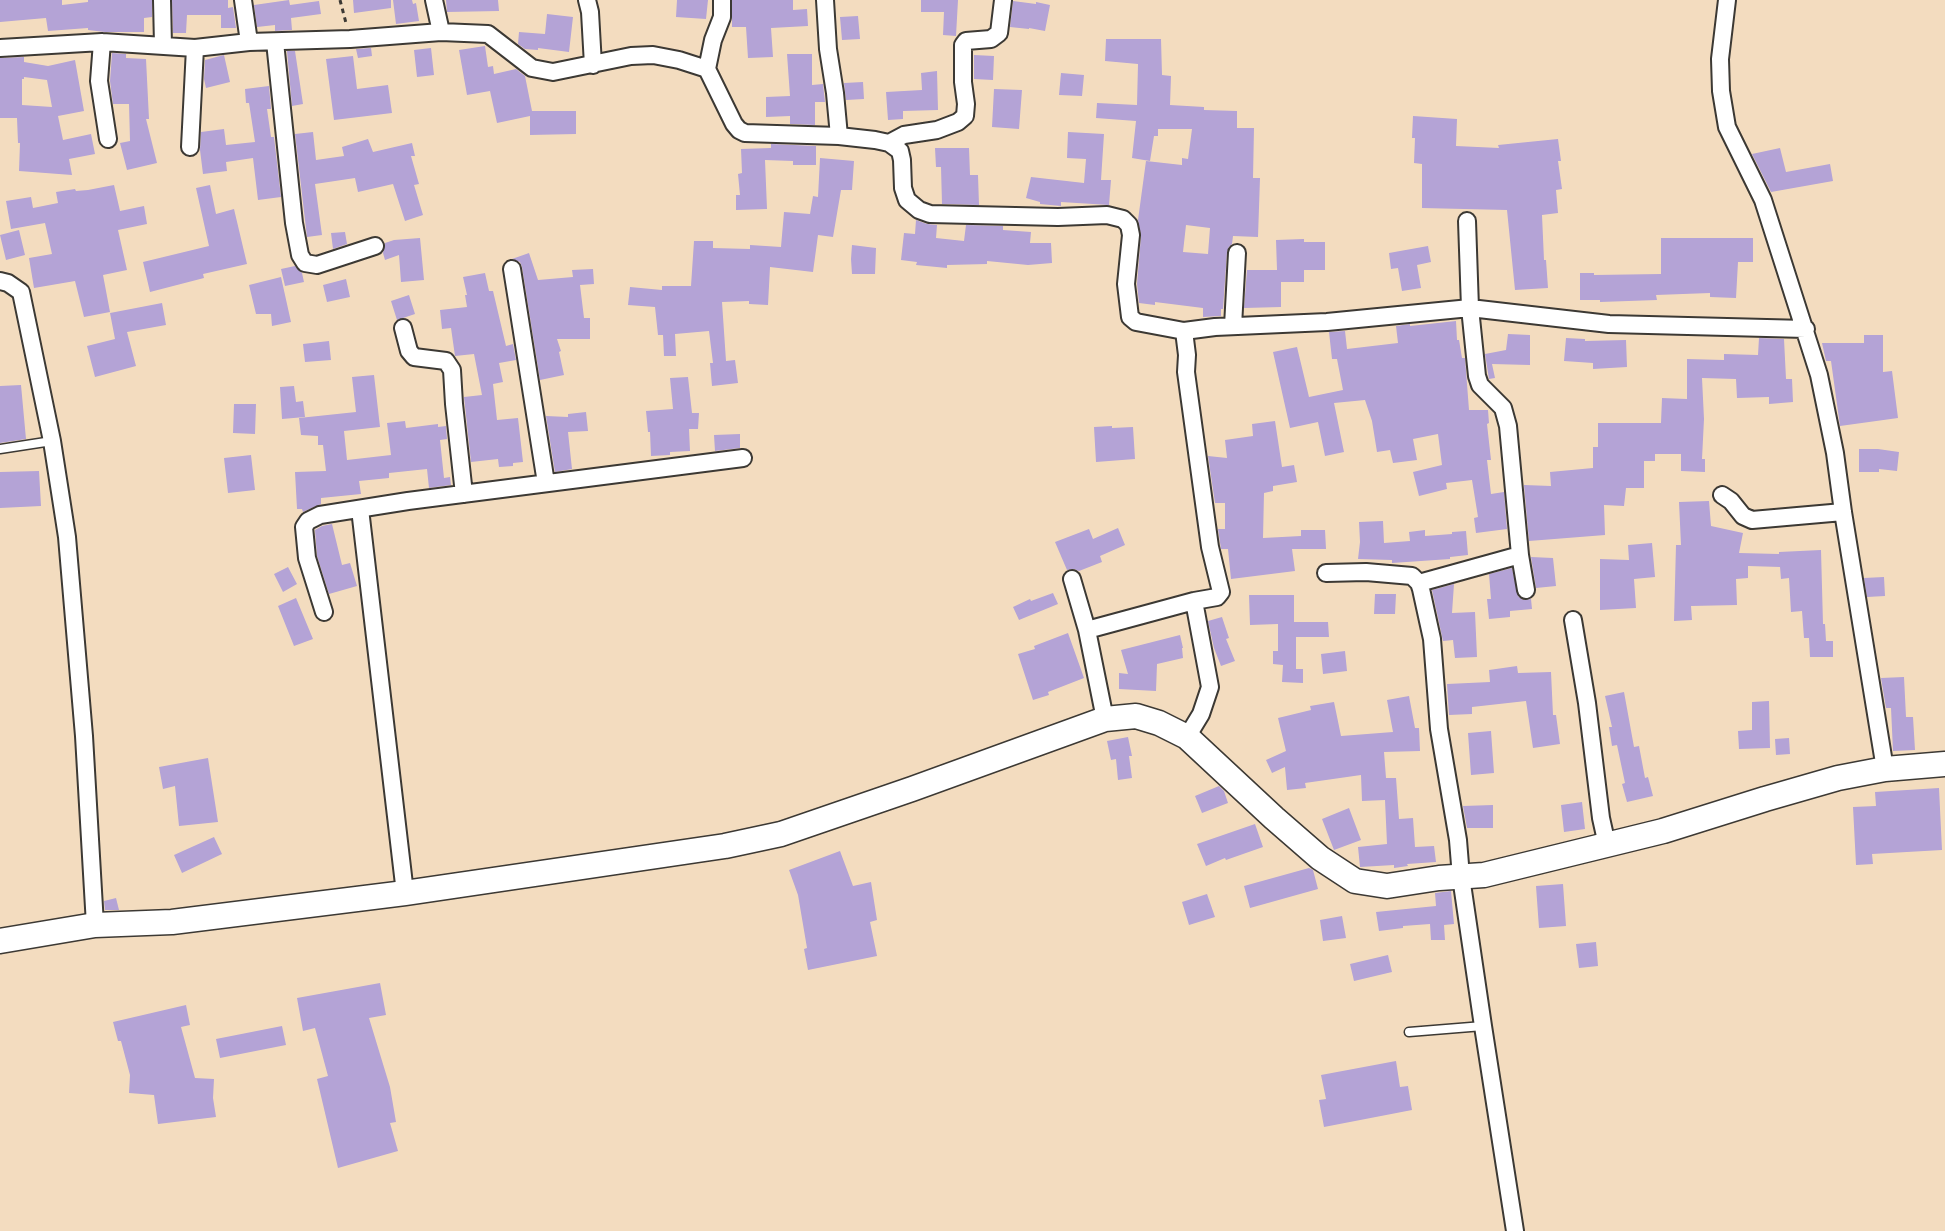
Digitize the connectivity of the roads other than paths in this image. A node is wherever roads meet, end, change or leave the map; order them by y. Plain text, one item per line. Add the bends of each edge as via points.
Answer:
1 (162, 0) edge
2 (243, 0) edge
3 (434, 0) edge
4 (587, 0) edge
5 (722, 0) edge
6 (825, 0) edge
7 (1003, 0) edge
8 (1727, 0) edge
9 (441, 32) junction
10 (102, 42) junction
11 (249, 42) junction
12 (275, 42) junction
13 (163, 45) junction
14 (0, 48) edge
15 (195, 48) junction
16 (593, 65) junction
17 (707, 69) junction
18 (838, 136) junction
19 (108, 140) dead end
20 (889, 143) junction
21 (190, 147) dead end
22 (1467, 221) dead end
23 (375, 246) dead end
24 (1238, 253) dead end
25 (512, 269) dead end
26 (0, 281) edge
27 (1470, 308) junction
28 (1233, 326) junction
29 (403, 328) dead end
30 (1806, 329) junction
31 (1184, 331) junction
32 (52, 441) junction
33 (0, 449) edge
34 (743, 458) dead end
35 (546, 483) junction
36 (464, 494) junction
37 (1722, 495) dead end
38 (360, 509) junction
39 (1843, 512) junction
40 (1520, 555) junction
41 (1326, 573) dead end
42 (1072, 579) dead end
43 (1419, 583) junction
44 (1526, 590) dead end
45 (1194, 601) junction
46 (324, 612) dead end
47 (1573, 620) dead end
48 (1087, 630) junction
49 (1105, 718) junction
50 (1187, 737) junction
51 (1945, 764) edge
52 (1886, 769) junction
53 (1607, 846) junction
54 (1461, 877) junction
55 (405, 893) junction
56 (95, 925) junction
57 (0, 941) edge
58 (1483, 1026) junction
59 (1409, 1032) dead end
60 (1515, 1231) edge

1 - 13 street
2 - 11 street
3 - 9 street
4 - 16 street
5 - 17 street via 722,17
6 - 18 street
7 - 20 street via 999,33 991,39 966,41 963,45 965,116 937,130 904,135
8 - 30 street via 1720,59 1727,127 1764,200
9 - 12 street
9 - 16 street via 488,34 532,68 553,72
10 - 13 street
10 - 14 street
10 - 19 street via 99,81
11 - 12 street
11 - 15 street
12 - 23 street via 300,255 305,263 316,265
13 - 15 street
15 - 21 street
16 - 17 street via 653,55
17 - 18 street via 739,130
18 - 20 street
20 - 31 street via 900,152 907,200 930,214 1107,215 1123,219 1131,235 1126,284 1130,316 1136,322
22 - 27 street
24 - 28 street
25 - 35 street
26 - 32 street via 21,292
27 - 28 street via 1327,322
27 - 30 street via 1609,324
27 - 40 street via 1477,376 1503,408 1508,426
28 - 31 street
29 - 36 street via 414,357 446,361 452,370
30 - 39 street via 1833,442
31 - 45 street via 1210,547 1221,592 1217,597
32 - 33 lane
32 - 56 street via 67,537
34 - 35 street
35 - 36 street
36 - 38 street
37 - 39 street via 1752,520
38 - 46 street via 320,514 304,527 307,558
38 - 55 street
39 - 52 street
40 - 43 street
40 - 44 street
41 - 43 street via 1412,576
42 - 48 street
43 - 54 street via 1432,639 1439,729
45 - 48 street
45 - 50 street via 1210,687 1201,714
47 - 53 street
48 - 49 street
49 - 50 street via 1136,716
49 - 55 street via 781,834 725,846
50 - 54 street via 1320,858 1355,881 1387,886
51 - 52 street
52 - 53 street via 1838,778
53 - 54 street
54 - 58 street
55 - 56 street via 172,922
56 - 57 street
58 - 59 lane
58 - 60 street

